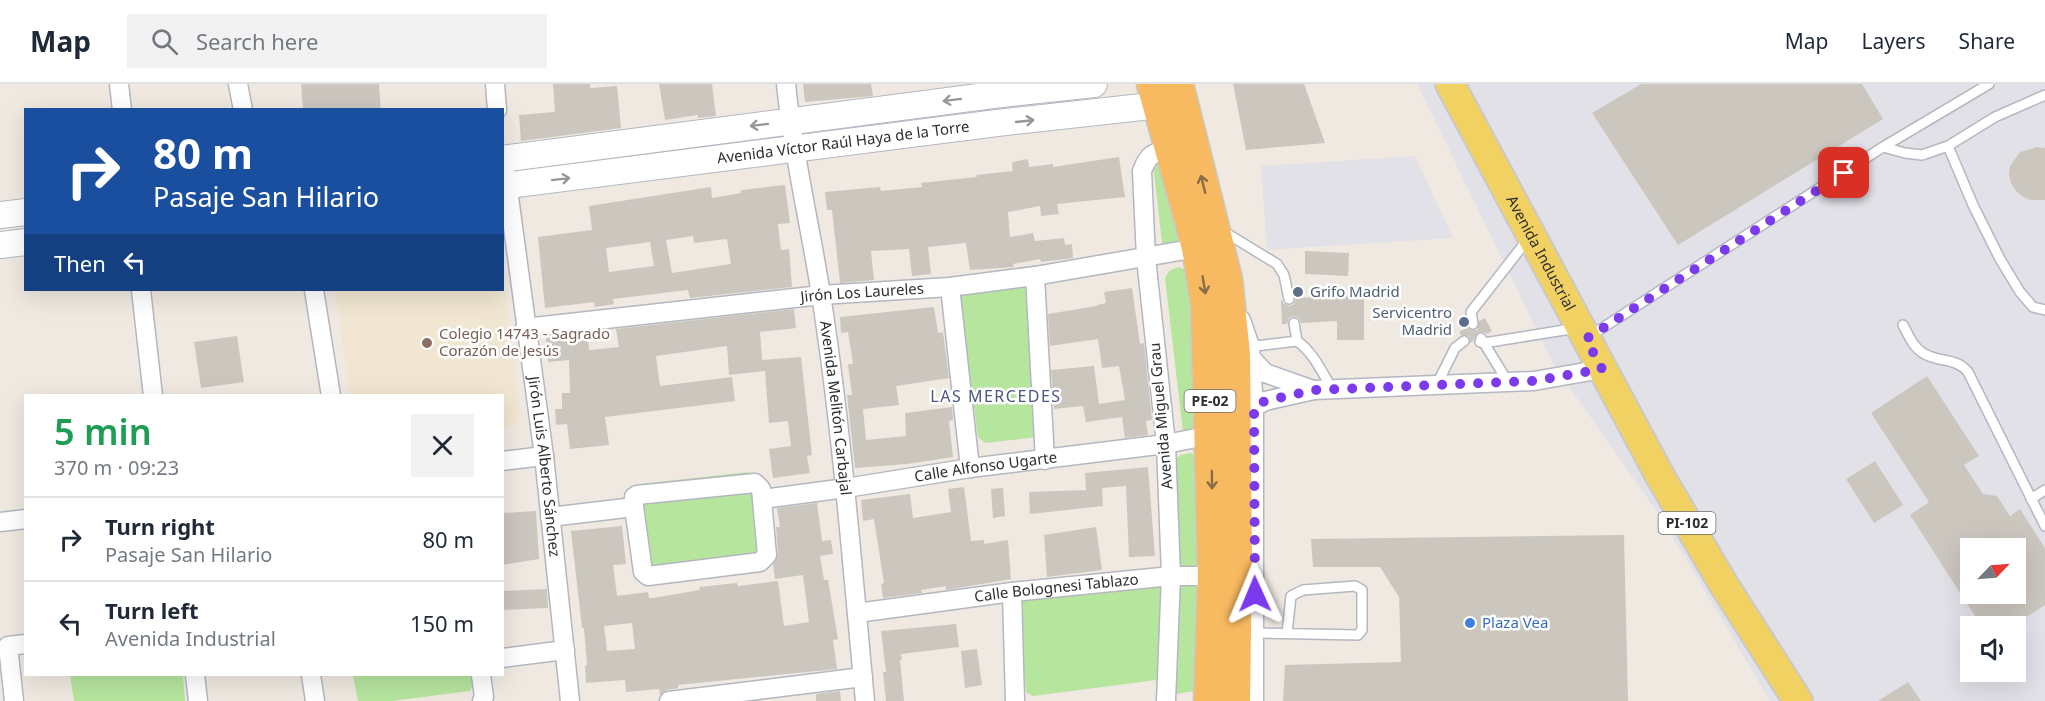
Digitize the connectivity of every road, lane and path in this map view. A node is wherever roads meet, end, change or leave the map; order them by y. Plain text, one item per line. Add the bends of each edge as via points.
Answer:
1 (119, 84) edge
2 (238, 84) edge
3 (495, 84) edge
4 (786, 84) edge
5 (1094, 84) edge
6 (1450, 84) edge
7 (1989, 84) edge
8 (991, 89) edge
9 (1172, 92) edge
10 (2045, 95) edge
11 (122, 108) edge
12 (243, 108) edge
13 (497, 108) edge
14 (790, 121) junction
15 (997, 123) junction
16 (1948, 146) junction
17 (1883, 147) junction
18 (1171, 148) junction
19 (796, 150) junction
20 (504, 173) edge
21 (24, 212) edge
22 (0, 215) edge
23 (1205, 236) junction
24 (1530, 236) junction
25 (24, 242) edge
26 (0, 245) edge
27 (1146, 258) junction
28 (1035, 276) junction
29 (950, 287) junction
30 (141, 291) edge
31 (314, 291) edge
32 (821, 296) junction
33 (1290, 299) dead end
34 (2045, 310) edge
35 (1293, 323) dead end
36 (1473, 324) dead end
37 (1903, 326) dead end
38 (525, 328) junction
39 (1582, 333) junction
40 (1464, 340) dead end
41 (1297, 341) junction
42 (1246, 353) junction
43 (1602, 369) junction
44 (1508, 382) junction
45 (1437, 384) junction
46 (1323, 390) junction
47 (153, 394) edge
48 (331, 394) edge
49 (1254, 407) junction
50 (1211, 435) junction
51 (1166, 444) junction
52 (544, 456) junction
53 (1045, 460) junction
54 (504, 461) edge
55 (970, 468) junction
56 (846, 488) junction
57 (2045, 490) edge
58 (762, 499) junction
59 (2031, 499) junction
60 (633, 507) junction
61 (550, 517) junction
62 (24, 519) edge
63 (0, 522) edge
64 (2045, 526) edge
65 (1240, 574) junction
66 (1171, 576) junction
67 (1012, 592) junction
68 (857, 613) junction
69 (1255, 633) junction
70 (1287, 633) junction
71 (17, 645) edge
72 (566, 650) junction
73 (504, 658) edge
74 (195, 676) edge
75 (311, 676) edge
76 (481, 676) edge
77 (863, 677) junction
78 (483, 699) edge
79 (14, 701) edge
80 (198, 701) edge
81 (315, 701) edge
82 (570, 701) edge
83 (669, 701) edge
84 (865, 701) edge
85 (1015, 701) edge
86 (1166, 701) edge
87 (1210, 701) edge
88 (1254, 701) edge
89 (1798, 701) edge

1 - 11 street
2 - 12 street
3 - 13 street
4 - 14 street, Avenida Melitón Carbajal
5 - 8 main road, Avenida Víctor Raúl Haya de la Torre
6 - 24 main road, Avenida Industrial / PI-102
7 - 17 lane
8 -> 14 main road, Avenida Víctor Raúl Haya de la Torre
8 - 15 street
15 -> 9 main road, Avenida Víctor Raúl Haya de la Torre
9 - 18 highway, PE-02
23 -> 9 highway, PE-02
10 - 16 lane via 1995,117
14 - 19 street, Avenida Melitón Carbajal
14 -> 20 main road, Avenida Víctor Raúl Haya de la Torre
15 - 19 main road, Avenida Víctor Raúl Haya de la Torre
16 - 17 lane via 1922,155
16 - 34 lane via 2000,259 2033,307
17 - 39 lane
18 - 23 highway, PE-02
18 - 27 street, Avenida Miguel Grau via 1153,153 1143,171
20 -> 19 main road, Avenida Víctor Raúl Haya de la Torre
19 - 32 street, Avenida Melitón Carbajal
20 - 38 street, Jirón Luis Alberto Sánchez
21 - 22 main road
23 - 27 street, Jirón Los Laureles
23 - 33 lane via 1277,264
23 - 42 highway, PE-02 via 1227,279
23 -> 50 highway, PE-02
24 - 36 lane via 1471,312
24 - 39 main road, Avenida Industrial / PI-102
25 - 26 main road
27 - 28 street, Jirón Los Laureles
27 - 51 street, Avenida Miguel Grau
28 - 29 street, Jirón Los Laureles
28 - 53 street
29 - 32 street, Jirón Los Laureles
29 - 55 street
30 - 47 street
31 - 48 street
32 - 38 street, Jirón Los Laureles
32 - 56 street, Avenida Melitón Carbajal
35 - 41 lane
37 - 59 lane via 1925,354 1958,363 1968,372
38 - 52 street, Jirón Luis Alberto Sánchez
39 - 43 main road, Avenida Industrial / PI-102
39 - 44 lane via 1480,340
40 - 45 lane via 1455,348
41 - 42 lane
41 - 46 lane via 1312,355
42 - 46 street via 1266,373
42 - 49 street
42 - 65 highway, PE-02
43 - 44 street
43 - 89 main road, Avenida Industrial / PI-102 via 1724,585
44 - 45 street
45 - 46 street
46 - 49 street
49 - 65 street
50 - 51 street, Calle Alfonso Ugarte
50 -> 65 highway, PE-02
51 - 53 street, Calle Alfonso Ugarte
51 - 66 street, Avenida Miguel Grau
52 - 54 street
52 - 61 street, Jirón Luis Alberto Sánchez
53 - 55 street, Calle Alfonso Ugarte
55 - 56 street, Calle Alfonso Ugarte
56 - 58 street, Calle Alfonso Ugarte
56 - 68 street, Avenida Melitón Carbajal
57 - 59 lane
58 - 60 street via 761,489 754,483 638,495 633,499
58 - 60 street via 765,559 648,576 643,572
59 - 64 lane
60 - 61 street
61 - 72 street, Jirón Luis Alberto Sánchez
62 - 63 street
65 - 66 street, Calle Bolognesi Tablazo
65 - 69 street
65 - 87 highway, PE-02
66 - 67 street, Calle Bolognesi Tablazo
66 - 86 street, Avenida Miguel Grau
67 - 68 street, Calle Bolognesi Tablazo
67 - 85 street
68 - 77 street, Avenida Melitón Carbajal
69 - 70 lane
69 - 88 street
70 - 70 lane via 1358,635 1362,630 1362,590 1355,586 1303,590 1291,596
71 - 79 street
72 - 73 street
72 - 82 street, Jirón Luis Alberto Sánchez
74 - 80 street
75 - 81 street
76 - 78 street
77 - 83 street
77 - 84 street, Avenida Melitón Carbajal

